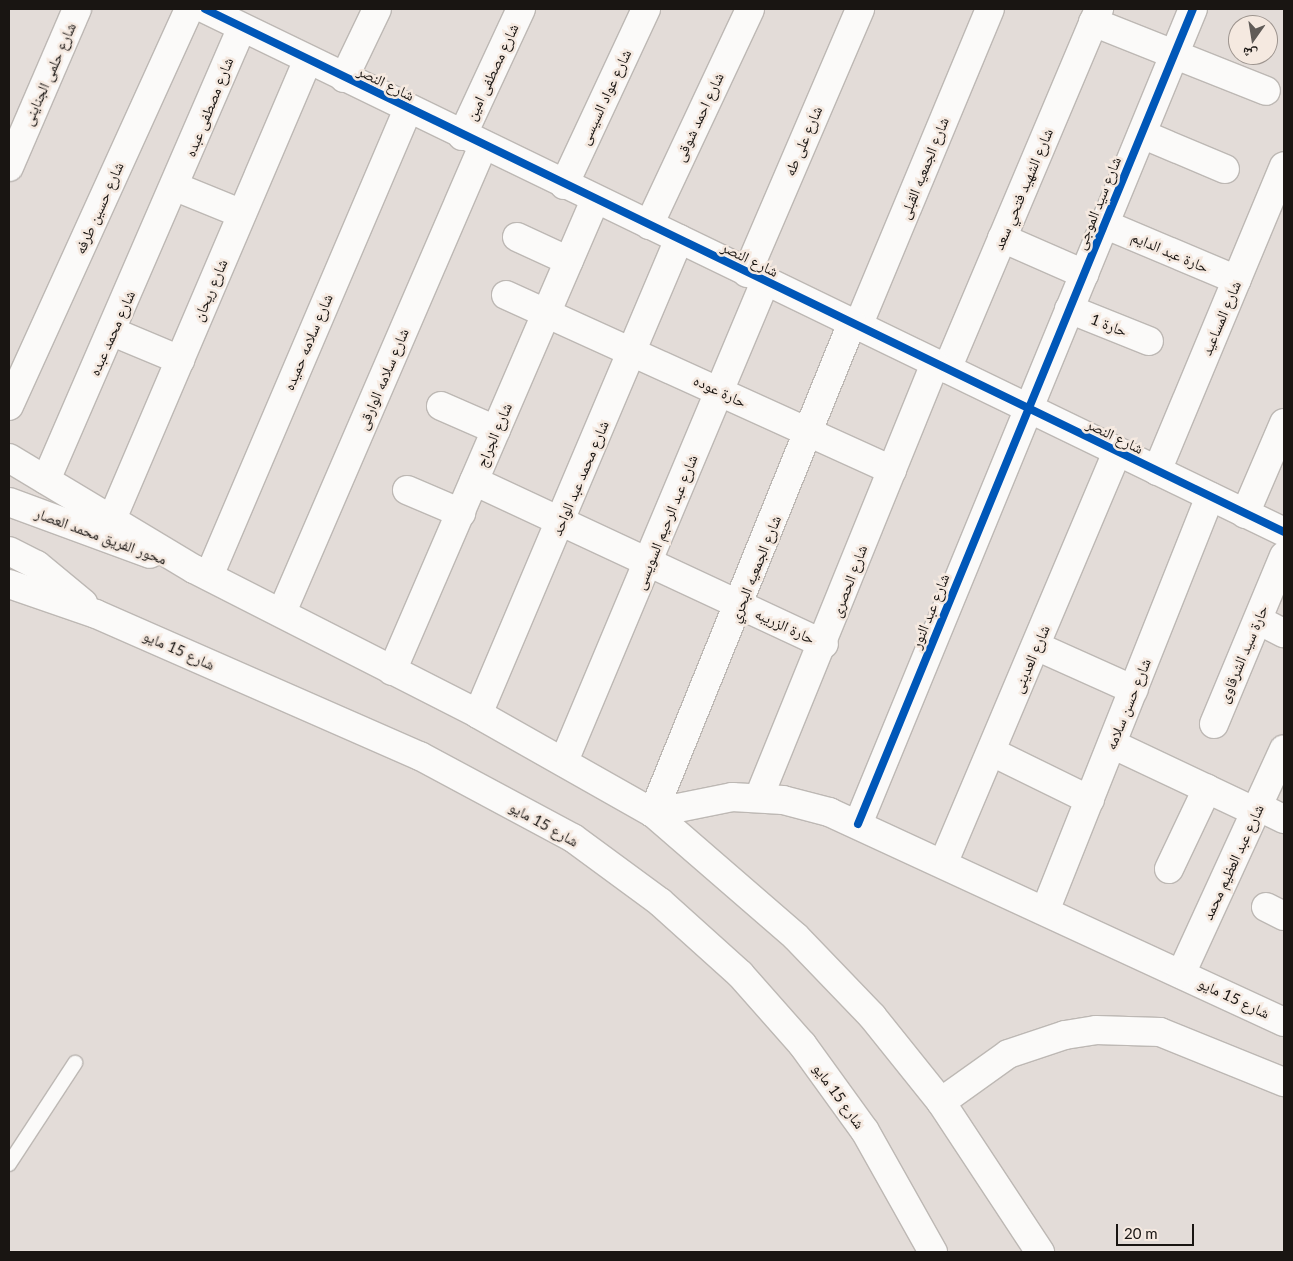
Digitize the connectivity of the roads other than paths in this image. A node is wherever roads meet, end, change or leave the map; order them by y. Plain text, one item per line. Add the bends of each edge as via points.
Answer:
1 (77, 9) edge
2 (202, 9) edge
3 (377, 9) edge
4 (521, 9) edge
5 (646, 9) edge
6 (750, 9) edge
7 (860, 9) edge
8 (990, 9) edge
9 (1193, 9) edge
10 (1096, 16) edge
11 (242, 28) junction
12 (1174, 55) junction
13 (308, 60) junction
14 (344, 78) junction
15 (1266, 91) dead end
16 (408, 109) junction
17 (1142, 134) junction
18 (473, 141) junction
19 (9, 166) edge
20 (1284, 166) edge
21 (1225, 169) dead end
22 (564, 185) junction
23 (176, 187) junction
24 (595, 200) junction
25 (242, 214) junction
26 (1104, 224) junction
27 (649, 225) junction
28 (517, 237) dead end
29 (1002, 238) junction
30 (679, 239) junction
31 (569, 261) junction
32 (1084, 274) junction
33 (756, 278) junction
34 (1237, 280) junction
35 (506, 295) dead end
36 (1069, 309) junction
37 (547, 313) junction
38 (855, 325) junction
39 (113, 332) junction
40 (1150, 341) dead end
41 (632, 352) junction
42 (180, 360) junction
43 (941, 366) junction
44 (720, 391) junction
45 (9, 406) edge
46 (441, 406) dead end
47 (1028, 409) junction
48 (1284, 423) edge
49 (496, 430) junction
50 (809, 433) junction
51 (1117, 452) junction
52 (9, 458) edge
53 (892, 470) junction
54 (1157, 471) junction
55 (46, 480) junction
56 (474, 481) junction
57 (407, 490) dead end
58 (1210, 497) junction
59 (9, 502) edge
60 (460, 513) junction
61 (1245, 514) junction
62 (112, 519) junction
63 (562, 522) junction
64 (1284, 532) edge
65 (9, 550) edge
66 (1284, 556) edge
67 (650, 564) junction
68 (201, 572) junction
69 (9, 584) edge
70 (740, 605) junction
71 (282, 612) junction
72 (96, 614) junction
73 (1258, 620) junction
74 (1284, 632) edge
75 (824, 644) junction
76 (1036, 646) junction
77 (392, 671) junction
78 (1134, 690) junction
79 (478, 714) junction
80 (1214, 724) dead end
81 (1112, 744) junction
82 (1284, 749) edge
83 (992, 752) junction
84 (564, 761) junction
85 (1207, 789) junction
86 (759, 797) junction
87 (1090, 800) junction
88 (1258, 810) junction
89 (653, 813) junction
90 (1284, 819) edge
91 (858, 824) junction
92 (943, 864) junction
93 (1169, 869) dead end
94 (1045, 911) junction
95 (1181, 974) junction
96 (1284, 1022) edge
97 (76, 1063) dead end
98 (1284, 1082) edge
99 (941, 1102) junction
100 (9, 1164) edge
101 (933, 1252) edge
102 (1040, 1252) edge

1 - 19 street, شارع حلمى الجناينى
2 - 11 street, شارع النصر
2 - 45 street, شارع حسين طرفه
3 - 14 street
4 - 18 street, شارع مصطفى امين
5 - 22 street, شارع عواد السيسى
6 - 27 street, شارع احمد شوقى
7 - 33 street, شارع على طه
8 - 38 street, شارع الجمعيه القبلى
9 - 12 street, شارع سيد الموجى
10 - 12 street
10 - 29 street, شارع الشهيد فتحي سعد
11 - 13 street, شارع النصر
11 - 23 street, شارع مصطفى عبده
12 - 15 street
12 - 17 street, شارع سيد الموجى
13 - 14 street, شارع النصر
13 - 25 street, شارع ريحان
14 - 16 street, شارع النصر
16 - 18 street, شارع النصر
16 - 68 street, شارع سلامه حميده
17 - 21 street
17 - 26 street, شارع سيد الموجى
18 - 22 street, شارع النصر
18 - 71 street, شارع سلامه الوارقى
20 - 34 street, شارع المساعيد
22 - 24 street, شارع النصر
23 - 25 street
23 - 39 street, شارع محمد عبده
24 - 27 street, شارع النصر
24 - 31 street, شارع الجراج
25 - 42 street, شارع ريحان
26 - 32 street, شارع سيد الموجى
26 - 34 street, حارة عبد الدايم
27 - 30 street, شارع النصر
28 - 31 street
29 - 32 street
29 - 43 street, شارع الشهيد فتحي سعد
30 - 33 street, شارع النصر
30 - 41 street, شارع محمد عبد الواحد
31 - 37 street, شارع الجراج
32 - 36 street, شارع سيد الموجى
33 - 38 street, شارع النصر
33 - 44 street, شارع عبد الرحيم السويسى
34 - 54 street, شارع المساعيد
35 - 37 street, حارة عوده
36 - 40 street, حارة 1
36 - 47 street, شارع سيد الموجى
37 - 41 street, حارة عوده
37 - 49 street, شارع الجراج
38 - 43 street, شارع النصر
38 - 50 street, شارع الجمعيه البحري
39 - 42 street
39 - 55 street, شارع محمد عبده
41 - 44 street, حارة عوده
41 - 63 street, شارع محمد عبد الواحد
42 - 62 street, شارع ريحان
43 - 47 street, شارع النصر
43 - 53 street, شارع الحصرى
44 - 50 street, حارة عوده
44 - 67 street, شارع عبد الرحيم السويسى
46 - 49 street
47 - 51 street, شارع النصر
47 - 91 street, شارع عبد النور
48 - 61 street
49 - 56 street, شارع الجراج
50 - 53 street, حارة عوده
50 - 70 street, شارع الجمعيه البحري
51 - 54 street, شارع النصر
51 - 76 street, شارع العدينى
52 - 55 street
53 - 75 street, شارع الحصرى
54 - 58 street, شارع النصر
55 - 62 street
56 - 60 street, شارع الجراج
56 - 63 street, حارة الزريبه
57 - 60 street
58 - 61 street, شارع النصر
58 - 78 street, شارع حسن سلامه
59 - 68 street, محور الفريق محمد العصار
60 - 77 street, شارع الجراج
61 - 64 street, شارع النصر
62 - 68 street
63 - 67 street, حارة الزريبه
63 - 79 street, شارع محمد عبد الواحد
65 - 72 street via 37,565
66 - 73 street, حارة سيد الشرقاوى
67 - 70 street, حارة الزريبه
67 - 84 street, شارع عبد الرحيم السويسى
68 - 71 street
69 - 72 street, شارع 15 مايو
70 - 75 street, حارة الزريبه
70 - 89 street, شارع الجمعيه البحري
71 - 77 street
72 - 101 street, شارع 15 مايو via 420,756 573,838 660,902 740,974 802,1044 865,1132
73 - 74 street
73 - 80 street, حارة سيد الشرقاوى
75 - 86 street, شارع الحصرى
76 - 78 street
76 - 83 street, شارع العدينى
77 - 79 street
78 - 81 street, شارع حسن سلامه
79 - 84 street
81 - 85 street
81 - 87 street, شارع حسن سلامه
82 - 88 street, شارع عبد العظيم محمد
83 - 87 street
83 - 92 street, شارع العدينى
84 - 89 street
85 - 88 street
85 - 93 street
86 - 89 street, شارع 15 مايو via 705,799
86 - 91 street, شارع 15 مايو via 807,805
87 - 94 street, شارع حسن سلامه
88 - 90 street
88 - 95 street, شارع عبد العظيم محمد
89 - 99 street via 796,938 872,1016
91 - 92 street, شارع 15 مايو
92 - 94 street, شارع 15 مايو
94 - 95 street, شارع 15 مايو
95 - 96 street, شارع 15 مايو
97 - 100 lane
98 - 99 street via 1160,1032 1096,1030 1065,1035 1008,1054
99 - 102 street

